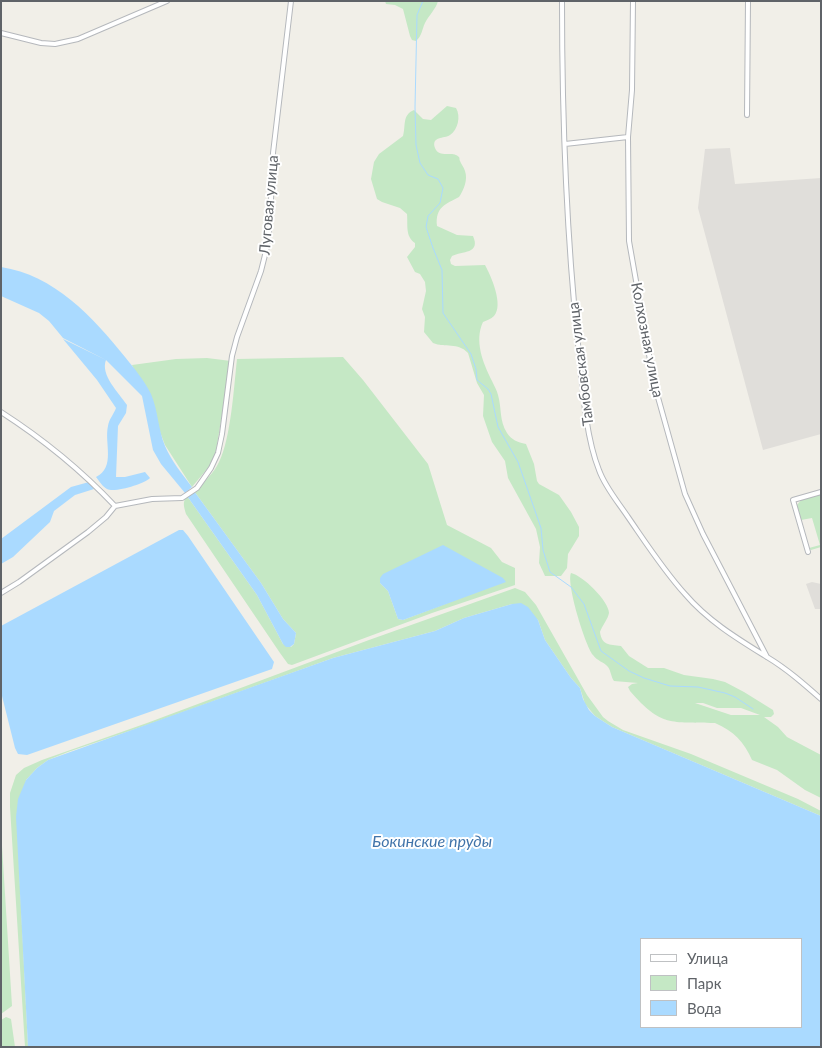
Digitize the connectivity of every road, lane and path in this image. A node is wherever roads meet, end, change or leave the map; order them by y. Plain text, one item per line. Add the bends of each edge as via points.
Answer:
1 (167, 1) edge
2 (291, 1) edge
3 (562, 1) edge
4 (633, 1) edge
5 (748, 1) edge
6 (1, 33) edge
7 (747, 115) dead end
8 (628, 137) junction
9 (565, 144) junction
10 (1, 412) edge
11 (821, 492) edge
12 (115, 506) junction
13 (808, 552) dead end
14 (1, 593) edge
15 (767, 657) junction
16 (821, 699) edge

1 - 6 street via 78,39 55,44
2 - 12 street, Луговая улица via 273,153 266,248 232,356 218,453 197,488 182,498 152,499
3 - 9 street, Тамбовская улица
4 - 8 street, Колхозная улица
5 - 7 street
8 - 9 street
8 - 15 street, Колхозная улица via 629,241 644,332 666,429 685,494
9 - 15 street, Тамбовская улица via 581,376 591,444 599,472 685,594 735,638
10 - 12 street via 82,472
11 - 13 street via 793,500
12 - 14 street via 88,532
15 - 16 street, Тамбовская улица

